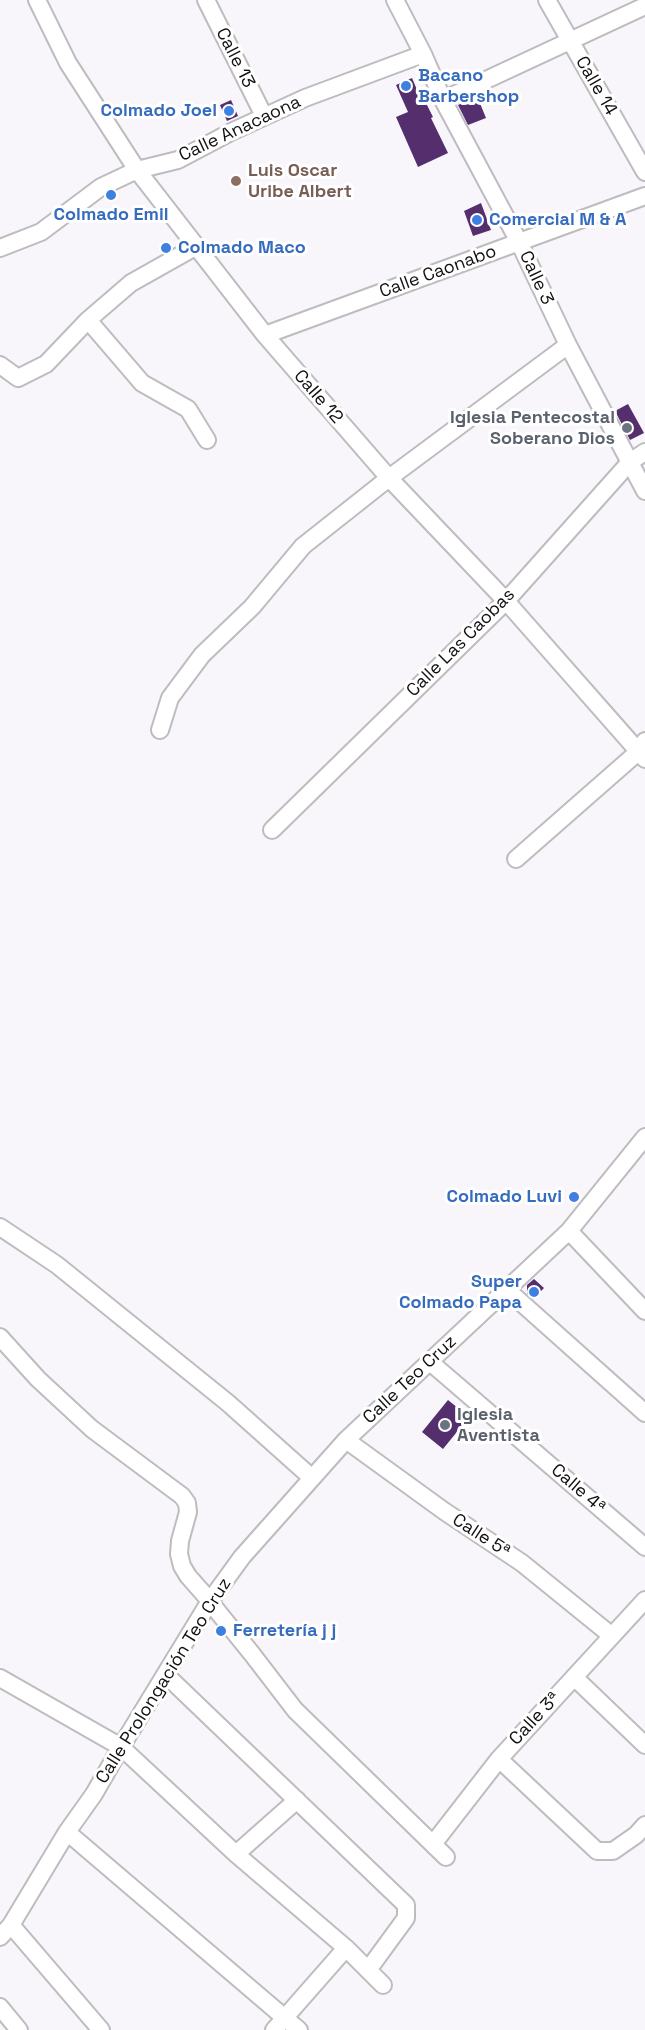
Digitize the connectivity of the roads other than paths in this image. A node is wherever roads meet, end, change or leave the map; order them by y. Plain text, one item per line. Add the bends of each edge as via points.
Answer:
1 (37, 0) edge
2 (206, 0) edge
3 (395, 0) edge
4 (547, 0) edge
5 (645, 6) edge
6 (570, 40) junction
7 (423, 54) junction
8 (443, 100) junction
9 (264, 116) junction
10 (137, 170) junction
11 (645, 172) edge
12 (645, 196) edge
13 (519, 242) junction
14 (195, 247) junction
15 (0, 248) edge
16 (87, 320) junction
17 (265, 335) junction
18 (568, 345) junction
19 (0, 365) edge
20 (207, 440) dead end
21 (645, 452) edge
22 (630, 462) junction
23 (389, 478) junction
24 (645, 491) edge
25 (506, 601) junction
26 (160, 730) dead end
27 (643, 751) edge
28 (272, 830) dead end
29 (516, 859) dead end
30 (645, 1137) edge
31 (639, 1158) edge
32 (0, 1227) edge
33 (569, 1231) junction
34 (506, 1289) junction
35 (645, 1311) edge
36 (0, 1337) edge
37 (430, 1362) junction
38 (645, 1413) edge
39 (346, 1440) junction
40 (312, 1478) junction
41 (645, 1546) edge
42 (210, 1602) junction
43 (644, 1604) edge
44 (612, 1636) junction
45 (166, 1675) junction
46 (574, 1677) junction
47 (0, 1678) edge
48 (645, 1745) edge
49 (121, 1747) junction
50 (499, 1759) junction
51 (297, 1800) junction
52 (645, 1825) edge
53 (67, 1832) junction
54 (434, 1844) junction
55 (236, 1854) junction
56 (446, 1857) dead end
57 (6, 1931) edge
58 (346, 1948) junction
59 (368, 1970) junction
60 (383, 1985) dead end
61 (0, 2007) edge
62 (279, 2023) edge
63 (19, 2030) edge
64 (101, 2030) edge
65 (299, 2030) edge

1 - 10 street, Calle 12 via 68,63
2 - 9 street, Calle 13
3 - 7 street, Calle 3
4 - 6 street, Calle 14
5 - 6 street
6 - 8 street
6 - 11 street, Calle 14
7 - 8 street, Calle 3
7 - 9 street, Calle Anacaona
8 - 13 street, Calle 3
9 - 10 street, Calle Anacaona via 178,160
10 - 14 street, Calle 12
10 - 15 street, Calle Anacaona via 101,187 41,232
12 - 13 street, Calle Caonabo
13 - 17 street, Calle Caonabo
13 - 18 street, Calle 3
14 - 16 street via 130,282
14 - 17 street, Calle 12
16 - 19 street via 46,364 18,378
16 - 20 street via 142,383 189,409
17 - 23 street, Calle 12
18 - 22 street, Calle 3
18 - 23 street
21 - 22 street, Calle Las Caobas
22 - 24 street, Calle 3
22 - 25 street, Calle Las Caobas
23 - 25 street, Calle 12
23 - 26 street via 303,546 252,607 202,655 170,698
25 - 27 street, Calle 12
25 - 28 street, Calle Las Caobas
27 - 29 street
30 - 31 street, Calle Teo Cruz
31 - 33 street, Calle Teo Cruz
32 - 40 street via 57,1265 228,1403
33 - 34 street, Calle Teo Cruz
33 - 35 street
34 - 37 street, Calle Teo Cruz
34 - 38 street
36 - 42 street via 92,1429 182,1496 188,1512 178,1554 188,1576
37 - 39 street, Calle Teo Cruz
37 - 41 street, Calle 4ª
39 - 40 street, Calle Prolongación Teo Cruz
39 - 44 street, Calle 5ª via 522,1563
40 - 42 street, Calle Prolongación Teo Cruz via 242,1557
42 - 45 street, Calle Prolongación Teo Cruz
42 - 54 street via 295,1710
43 - 44 street, Calle 3ª
44 - 46 street, Calle 3ª
45 - 49 street, Calle Prolongación Teo Cruz
45 - 51 street
46 - 48 street
46 - 50 street, Calle 3ª
47 - 49 street
49 - 53 street, Calle Prolongación Teo Cruz
49 - 55 street
50 - 52 street via 597,1851 613,1851
50 - 54 street, Calle 3ª
51 - 55 street
51 - 59 street via 406,1905 406,1918
53 - 57 street, Calle Prolongación Teo Cruz
53 - 62 street
54 - 56 street
55 - 58 street
57 - 64 street
58 - 59 street
58 - 62 street
59 - 60 street
61 - 63 street
62 - 65 street

